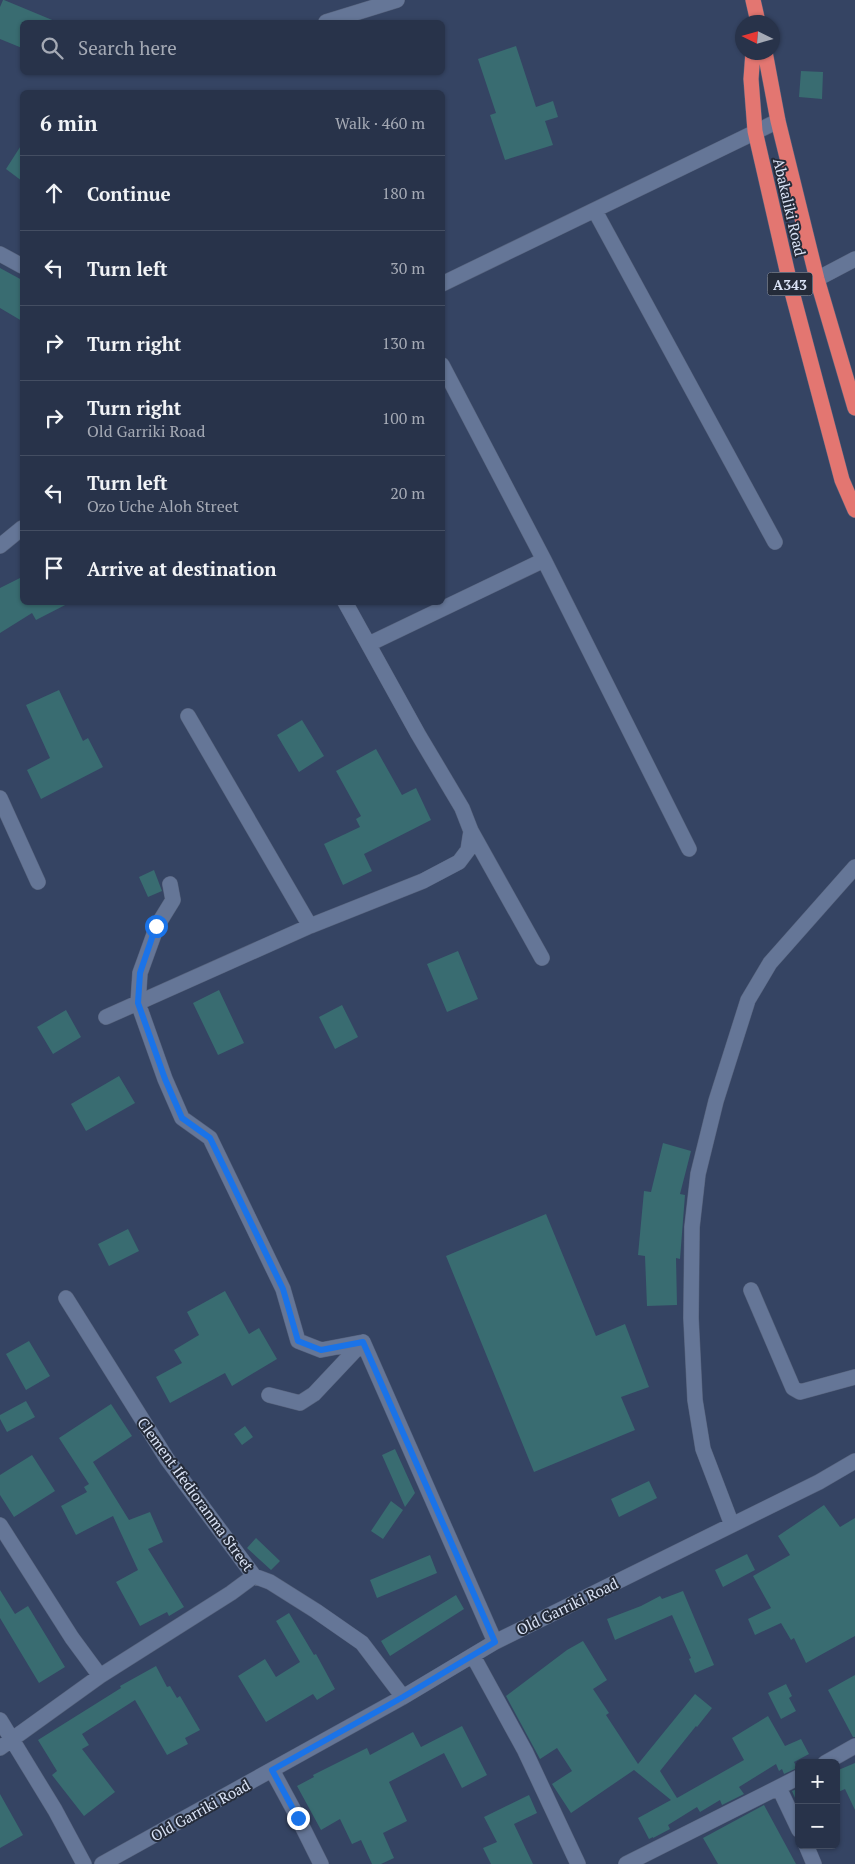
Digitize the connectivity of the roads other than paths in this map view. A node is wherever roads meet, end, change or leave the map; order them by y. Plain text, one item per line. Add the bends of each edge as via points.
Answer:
1 (397, 0) edge
2 (332, 20) edge
3 (752, 60) edge
4 (767, 60) edge
5 (778, 121) junction
6 (755, 131) junction
7 (594, 211) junction
8 (0, 254) edge
9 (855, 259) edge
10 (20, 265) edge
11 (817, 279) junction
12 (445, 283) edge
13 (445, 371) edge
14 (855, 408) edge
15 (855, 510) edge
16 (20, 530) edge
17 (774, 542) dead end
18 (0, 546) edge
19 (544, 560) junction
20 (347, 605) edge
21 (368, 644) junction
22 (188, 716) dead end
23 (0, 798) edge
24 (471, 831) junction
25 (689, 849) dead end
26 (855, 867) edge
27 (38, 882) dead end
28 (170, 884) dead end
29 (310, 926) junction
30 (542, 958) dead end
31 (138, 1003) junction
32 (106, 1017) dead end
33 (751, 1290) dead end
34 (66, 1298) dead end
35 (363, 1342) junction
36 (854, 1382) edge
37 (269, 1395) dead end
38 (855, 1461) edge
39 (0, 1524) edge
40 (732, 1525) junction
41 (254, 1576) junction
42 (495, 1642) junction
43 (473, 1656) junction
44 (100, 1676) junction
45 (403, 1697) junction
46 (0, 1720) edge
47 (13, 1739) junction
48 (855, 1746) edge
49 (0, 1748) edge
50 (832, 1759) edge
51 (272, 1770) junction
52 (795, 1779) edge
53 (780, 1788) junction
54 (795, 1821) edge
55 (808, 1849) edge
56 (84, 1864) edge
57 (102, 1864) edge
58 (320, 1864) edge
59 (578, 1864) edge
60 (626, 1864) edge
61 (814, 1864) edge

1 - 2 street
3 - 6 highway, Abakaliki Road / A343
4 - 5 highway, Abakaliki Road / A343
5 - 6 street
5 - 11 highway, Abakaliki Road / A343
6 - 7 street
6 - 15 highway, Abakaliki Road / A343 via 792,292 842,480
7 - 12 street
7 - 17 street
8 - 10 street
9 - 11 street
11 - 14 highway, Abakaliki Road / A343
13 - 19 street
16 - 18 street
19 - 21 street
19 - 25 street
20 - 21 street
21 - 24 street via 462,808
22 - 29 street
23 - 27 street
24 - 29 street via 468,850 459,862 424,881
24 - 30 street
26 - 40 street via 770,963 748,1000 716,1101 698,1174 692,1236 695,1400 703,1449
28 - 31 street via 173,900 156,926 140,973
29 - 31 street
31 - 32 street
31 - 35 street via 182,1118 210,1138 283,1289 298,1341 321,1350
33 - 36 street via 793,1388 800,1392
34 - 41 street, Clement Ifedioranma Street via 167,1459
35 - 37 street via 314,1394 300,1404
35 - 42 street
38 - 40 street, Old Garriki Road
39 - 44 street via 72,1638
40 - 42 street, Old Garriki Road
41 - 44 street
41 - 45 street, Clement Ifedioranma Street via 270,1582 362,1642
42 - 43 street, Old Garriki Road
43 - 45 street, Old Garriki Road
43 - 59 street via 526,1751
44 - 47 street
45 - 51 street, Old Garriki Road
46 - 47 street
47 - 49 street
47 - 56 street
48 - 50 street
51 - 57 street, Old Garriki Road
51 - 58 street
52 - 53 street
53 - 54 street
53 - 60 street
55 - 61 street

